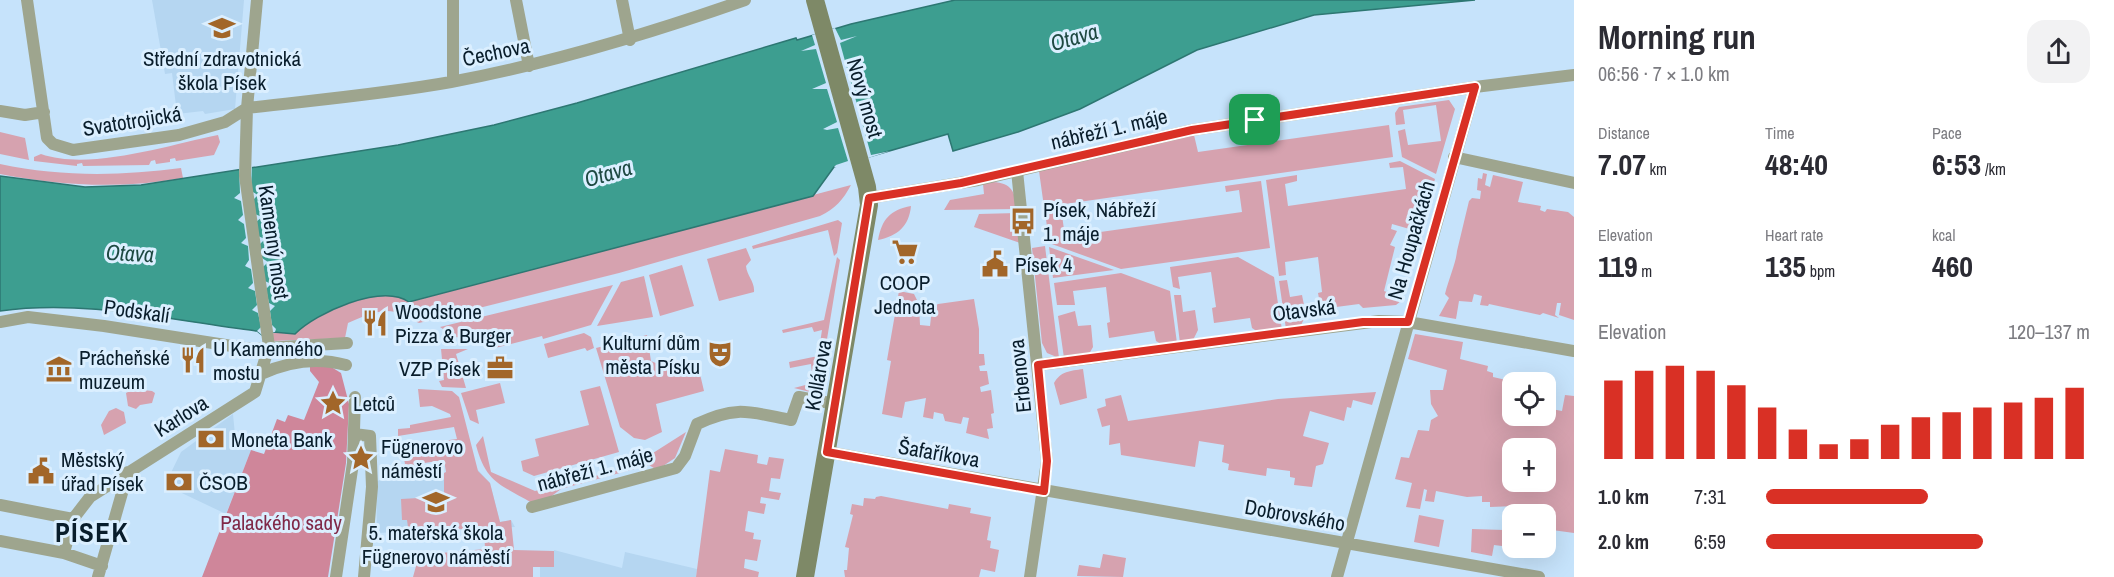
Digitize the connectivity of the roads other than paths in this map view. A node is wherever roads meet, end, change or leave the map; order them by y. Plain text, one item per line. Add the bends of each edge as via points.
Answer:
1 (27, 0) edge
2 (257, 0) edge
3 (453, 0) edge
4 (516, 0) edge
5 (622, 0) edge
6 (745, 0) edge
7 (815, 0) edge
8 (630, 40) junction
9 (530, 66) junction
10 (1574, 75) edge
11 (453, 81) junction
12 (1475, 87) junction
13 (247, 108) junction
14 (0, 111) edge
15 (44, 112) junction
16 (1454, 157) junction
17 (1017, 171) junction
18 (1574, 183) edge
19 (867, 189) junction
20 (0, 322) edge
21 (1408, 322) junction
22 (268, 341) junction
23 (347, 343) dead end
24 (310, 345) junction
25 (1574, 351) edge
26 (312, 362) junction
27 (345, 365) dead end
28 (1038, 365) junction
29 (261, 374) junction
30 (355, 397) dead end
31 (836, 404) junction
32 (354, 434) junction
33 (827, 452) junction
34 (128, 472) junction
35 (1044, 491) junction
36 (0, 505) edge
37 (532, 507) dead end
38 (73, 519) junction
39 (0, 541) edge
40 (1346, 543) junction
41 (64, 553) junction
42 (100, 571) edge
43 (336, 577) edge
44 (364, 577) edge
45 (805, 577) edge
46 (1030, 577) edge
47 (1337, 577) edge
48 (1539, 577) edge

1 - 15 street
2 - 13 street, Kamenný most
3 - 11 street
4 - 9 street
5 - 8 street
6 - 8 street, Čechova
7 - 19 main road, Nový most
8 - 9 street, Čechova
9 - 11 street, Čechova
10 - 12 street, nábřeží 1. máje
11 - 13 street, Čechova
12 - 16 street, Na Houpačkách
12 - 17 street, nábřeží 1. máje via 1192,130
13 - 15 street, Svatotrojická via 225,122 179,135 73,150 50,142
13 - 22 street, Kamenný most via 246,197
14 - 15 street via 25,115
16 - 18 street
16 - 21 street, Na Houpačkách
17 - 19 street, nábřeží 1. máje via 944,187
17 - 28 street, Erbenova
19 - 31 main road, Kollárova
20 - 22 street, Podskalí via 28,317 251,349
21 - 25 street, Otavská
21 - 28 street, Otavská via 1363,322
21 - 40 street, Na Houpačkách
22 - 24 street, Podskalí
22 - 29 street
23 - 24 street, Podskalí
24 - 26 street
26 - 27 street
26 - 29 street via 284,363
28 - 35 street, Erbenova via 1047,461
29 - 34 street, Karlova via 255,392
30 - 32 street
31 - 33 main road, Kollárova
31 - 37 street, nábřeží 1. máje via 799,397 791,420 747,411 719,414 697,424 676,468
32 - 43 street
32 - 44 street via 370,436 372,487
33 - 35 street, Šafaříkova
33 - 45 main road, Kollárova
34 - 38 street, Karlova via 90,496
34 - 42 street
35 - 40 street, Dobrovského
35 - 46 street, Erbenova
36 - 38 street
38 - 41 street
39 - 41 street
40 - 47 street, Na Houpačkách
40 - 48 street, Dobrovského
41 - 42 street

